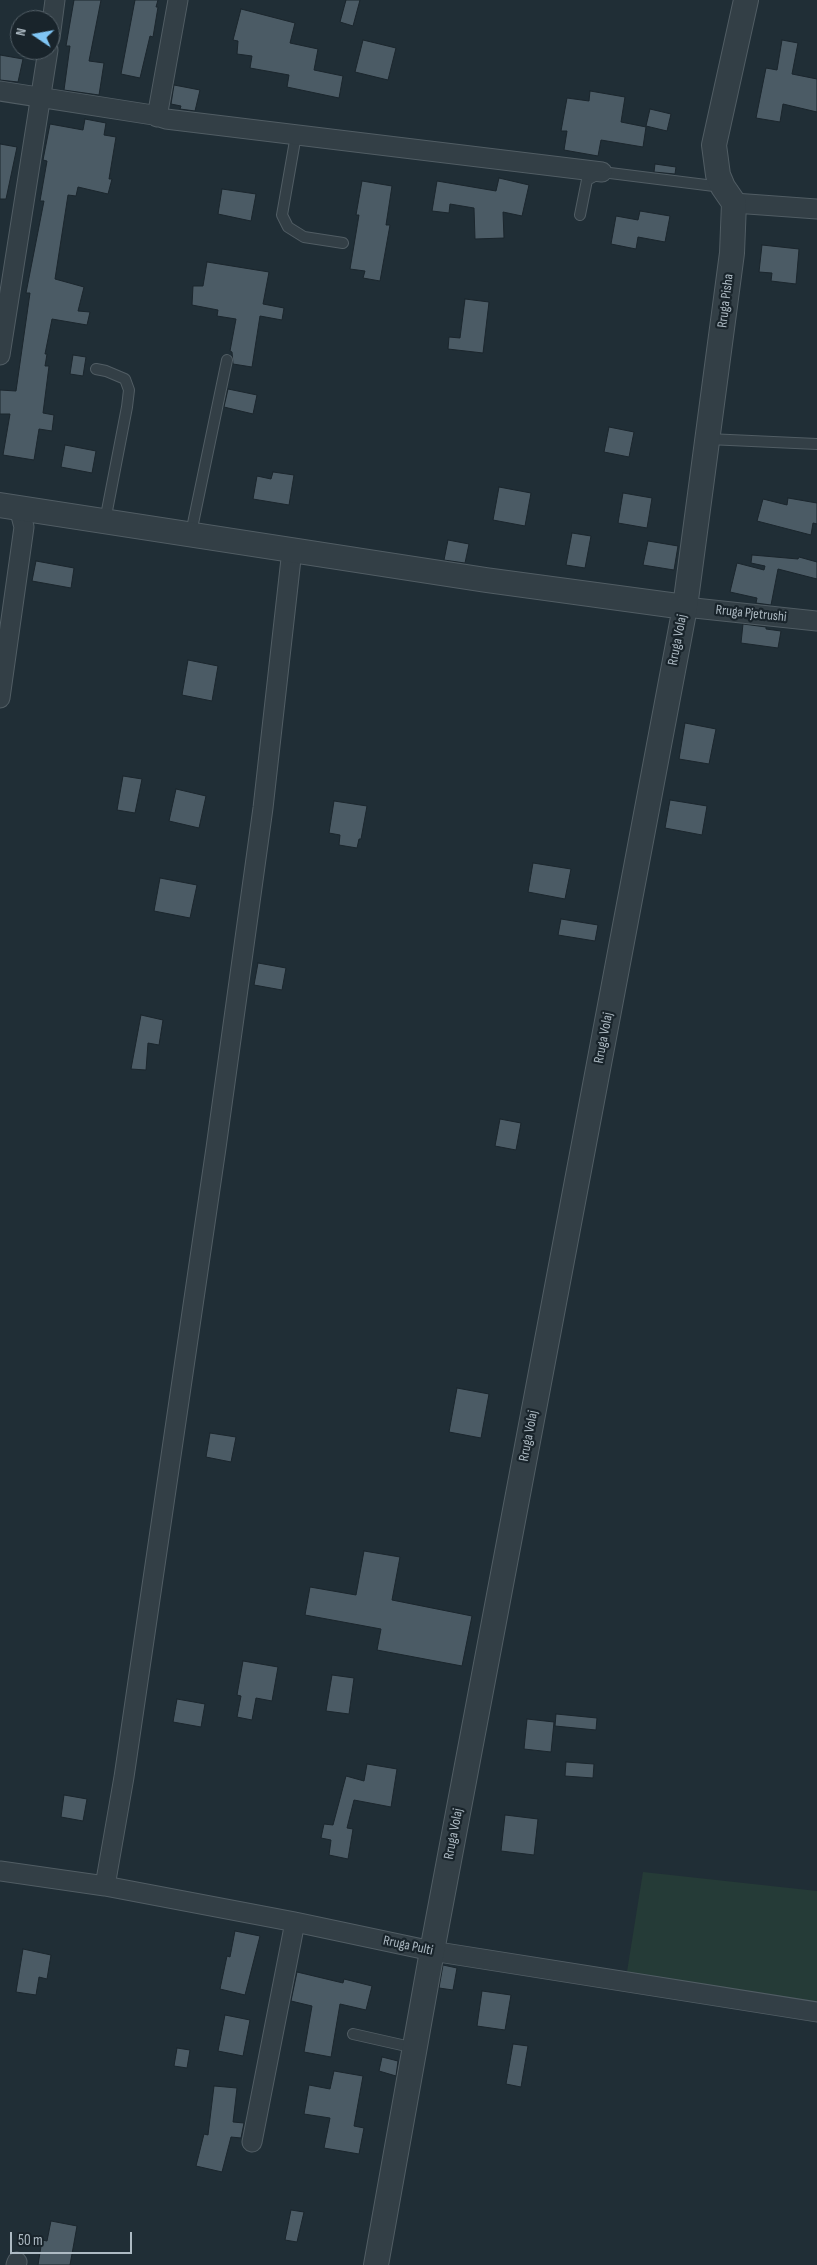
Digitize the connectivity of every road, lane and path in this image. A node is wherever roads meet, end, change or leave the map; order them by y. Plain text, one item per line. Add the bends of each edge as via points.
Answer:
1 (178, 0) edge
2 (746, 0) edge
3 (47, 60) edge
4 (0, 91) edge
5 (42, 97) junction
6 (157, 117) junction
7 (296, 135) junction
8 (602, 172) junction
9 (728, 195) junction
10 (817, 209) edge
11 (580, 215) dead end
12 (343, 243) dead end
13 (0, 355) edge
14 (227, 360) dead end
15 (96, 370) dead end
16 (708, 439) junction
17 (817, 444) edge
18 (10, 507) edge
19 (105, 522) junction
20 (191, 533) junction
21 (292, 550) junction
22 (685, 607) junction
23 (817, 620) edge
24 (0, 698) edge
25 (0, 1871) edge
26 (105, 1886) junction
27 (295, 1922) junction
28 (432, 1951) junction
29 (817, 2012) edge
30 (353, 2034) dead end
31 (415, 2048) junction
32 (252, 2142) dead end
33 (376, 2265) edge

1 - 6 street
2 - 9 street, Rruga Pisha via 714,145 718,175
3 - 5 street
4 - 5 street
5 - 6 street
5 - 13 street
6 - 7 street
7 - 8 street
7 - 12 lane via 282,215 288,227 304,237
8 - 9 lane
8 - 11 lane via 587,180
9 - 10 street
9 - 16 street, Rruga Pisha via 732,252
14 - 20 lane
15 - 19 lane via 125,379 129,390
16 - 17 lane
16 - 22 street, Rruga Pisha
18 - 19 street
18 - 24 street via 24,527
19 - 20 street
20 - 21 street
21 - 22 street
21 - 26 street via 263,808 222,1110
22 - 23 street, Rruga Pjetrushi
22 - 28 street, Rruga Volaj
25 - 26 street, Rruga Pulti
26 - 27 street, Rruga Pulti
27 - 28 street, Rruga Pulti
27 - 32 street
28 - 29 street, Rruga Pulti
28 - 31 street, Rruga Volaj
30 - 31 lane
31 - 33 street, Rruga Volaj

